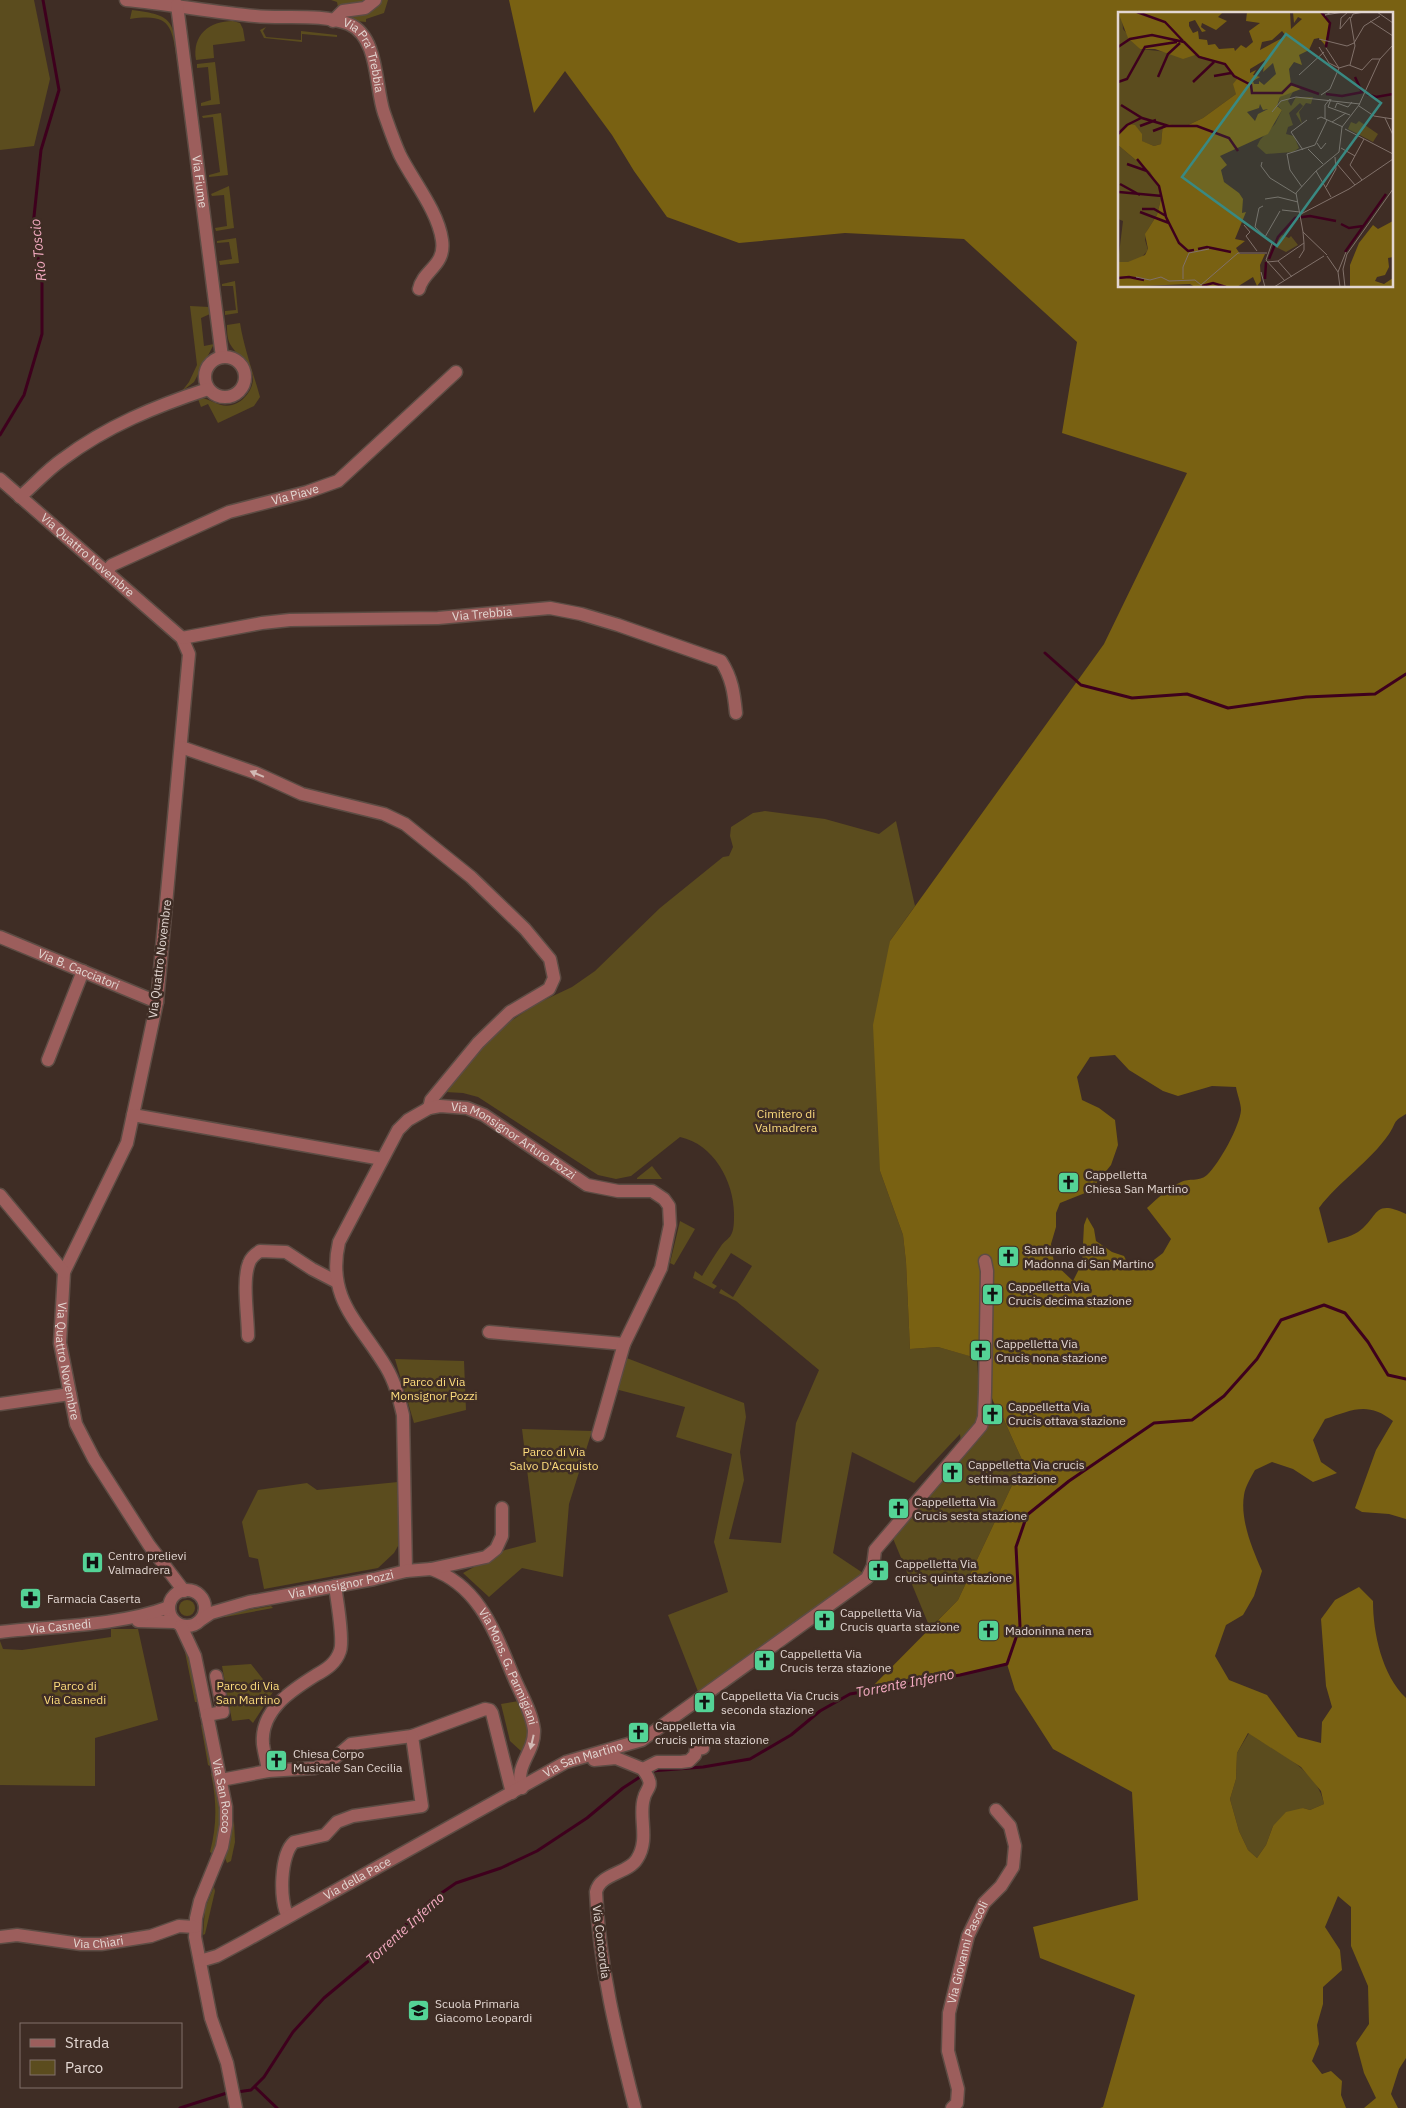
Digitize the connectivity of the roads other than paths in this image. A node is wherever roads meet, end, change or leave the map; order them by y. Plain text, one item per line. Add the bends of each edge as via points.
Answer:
1 (126, 0) edge
2 (375, 0) edge
3 (177, 4) junction
4 (332, 21) junction
5 (419, 289) dead end
6 (222, 357) junction
7 (456, 372) dead end
8 (208, 389) junction
9 (0, 480) edge
10 (20, 497) junction
11 (106, 572) junction
12 (182, 638) junction
13 (736, 713) dead end
14 (181, 747) junction
15 (0, 937) edge
16 (83, 971) junction
17 (157, 1002) junction
18 (48, 1060) dead end
19 (429, 1108) junction
20 (133, 1115) junction
21 (382, 1159) junction
22 (0, 1195) edge
23 (5, 1207) edge
24 (985, 1261) dead end
25 (64, 1272) junction
26 (337, 1282) junction
27 (489, 1332) dead end
28 (248, 1336) dead end
29 (624, 1344) junction
30 (70, 1394) junction
31 (0, 1404) edge
32 (598, 1435) dead end
33 (502, 1508) dead end
34 (149, 1546) junction
35 (464, 1562) junction
36 (431, 1569) junction
37 (406, 1571) junction
38 (456, 1580) junction
39 (335, 1586) junction
40 (184, 1591) junction
41 (249, 1602) junction
42 (170, 1603) junction
43 (204, 1603) junction
44 (120, 1619) junction
45 (198, 1622) junction
46 (178, 1624) junction
47 (0, 1632) edge
48 (195, 1656) junction
49 (216, 1676) dead end
50 (207, 1715) junction
51 (412, 1736) junction
52 (703, 1748) dead end
53 (579, 1760) junction
54 (268, 1771) junction
55 (646, 1774) junction
56 (221, 1780) junction
57 (517, 1790) junction
58 (996, 1810) dead end
59 (288, 1916) junction
60 (195, 1927) junction
61 (0, 1937) edge
62 (200, 1961) junction
63 (236, 2108) edge
64 (635, 2108) edge
65 (952, 2108) edge

1 - 3 street, Via Pra' Trebbia
2 - 4 street via 365,8 343,11
3 - 4 street, Via Pra' Trebbia via 256,16 310,17
3 - 6 street, Via Fiume
4 - 5 street, Via Pra' Trebbia via 350,25 371,48 383,110 400,155 435,218 443,240 441,258 421,281
6 - 8 street via 208,365 204,374
6 - 8 street via 230,357 241,365 245,380 242,387 229,397 214,395
7 - 11 street, Via Piave via 338,481 229,512 112,564
8 - 10 street via 161,404 108,429 61,460
9 - 10 street, Via Quattro Novembre
10 - 11 street, Via Quattro Novembre
11 - 12 street, Via Quattro Novembre
12 - 13 street, Via Trebbia via 290,620 438,618 550,608 618,625 721,661 733,687
12 - 14 street, Via Quattro Novembre via 189,654
14 - 17 street, Via Quattro Novembre
19 -> 14 street via 431,1100 478,1043 510,1012 550,989 554,978 550,958 471,876 404,824 384,814 302,794
15 - 16 street, Via B. Cacciatori
16 - 17 street, Via B. Cacciatori
16 - 18 street
17 - 20 street, Via Quattro Novembre
19 - 21 street via 417,1113 398,1130
19 - 29 street, Via Monsignor Arturo Pozzi via 467,1108 484,1116 587,1185 618,1191 652,1190 664,1199 671,1215 661,1268
20 - 21 street
20 - 25 street, Via Quattro Novembre via 127,1143
21 - 26 street via 339,1242 335,1259
22 - 23 street
23 - 25 street
24 - 53 street, Via San Martino via 984,1418 981,1426 875,1550 867,1578 642,1740
25 - 30 street, Via Quattro Novembre via 60,1343
26 - 28 street via 286,1252 260,1251 249,1263 246,1277
26 - 37 street via 344,1304 397,1390 403,1415
27 - 29 street
29 - 32 street
30 - 31 street
30 - 34 street, Via Quattro Novembre via 76,1424 94,1459
33 - 35 street, Via Monsignor Pozzi via 502,1536 496,1549 486,1557
34 - 40 street, Via Quattro Novembre
34 - 42 street, Via Quattro Novembre via 166,1578
35 - 36 street, Via Monsignor Pozzi
35 - 38 street via 456,1570
36 - 37 street, Via Monsignor Pozzi
36 - 38 street, Via Mons. G. Parmigiani
37 - 39 street, Via Monsignor Pozzi
38 -> 57 street, Via Mons. G. Parmigiani via 486,1616 532,1723 532,1744 520,1772
39 - 41 street, Via Monsignor Pozzi
39 - 54 street via 341,1648 329,1668 282,1698 272,1712 263,1743
40 - 42 street
40 - 43 street via 196,1593
41 - 43 street
41 - 45 street via 211,1613
42 - 44 street, Via Casnedi via 153,1613
42 - 46 street via 170,1615
43 - 45 street
44 - 46 street, Via Casnedi
44 - 47 street, Via Casnedi
45 - 46 street
45 - 48 street, Via San Rocco
46 - 48 street, Via San Rocco
48 - 50 street, Via San Rocco
49 - 50 street via 223,1712
50 - 56 street, Via San Rocco
51 - 54 street via 351,1744 331,1761 307,1770
51 - 57 street via 485,1709 490,1710
51 - 59 street via 422,1806 353,1816 336,1822 325,1835 294,1842 283,1861 284,1909
52 - 55 street via 696,1749 695,1756 689,1761 657,1762
53 - 55 street via 616,1758
53 - 57 street, Via San Martino via 566,1762
54 - 56 street
55 - 64 street, Via Concordia via 649,1787 644,1797 643,1843 637,1860 602,1881 596,1892 603,1965
56 - 60 street, Via San Rocco via 226,1807 225,1833 200,1900
57 - 59 street, Via della Pace
58 - 65 street, Via Giovanni Pascoli via 1010,1826 1015,1846 1013,1867 1001,1886 984,1903 969,1931 949,2013 948,2050 958,2089 957,2103
59 - 62 street, Via della Pace via 217,1956
60 - 61 street, Via Chiari via 179,1926 151,1936 100,1944 17,1935
60 - 62 street, Via San Rocco
62 - 63 street, Via San Rocco via 214,2030 225,2058

